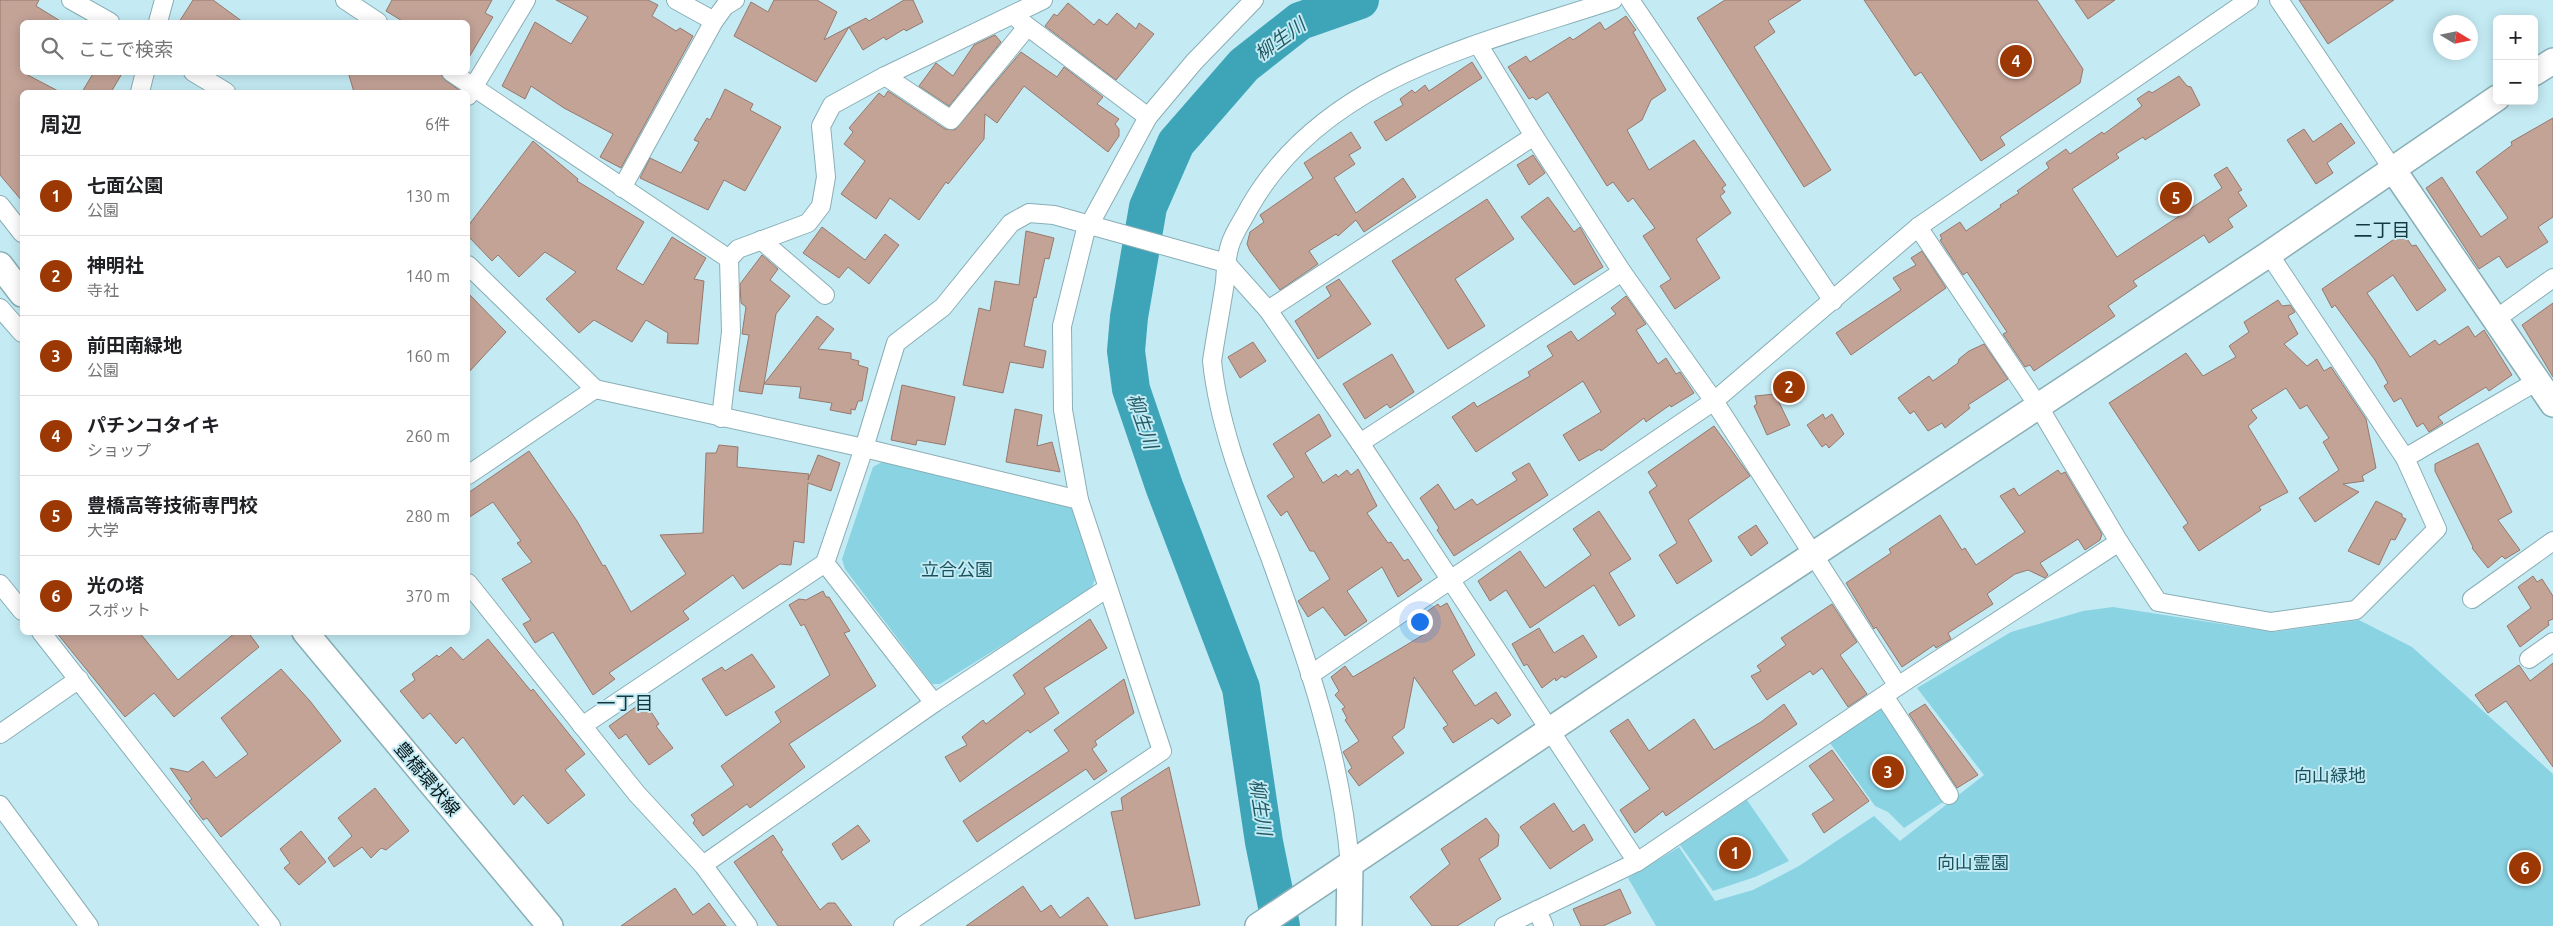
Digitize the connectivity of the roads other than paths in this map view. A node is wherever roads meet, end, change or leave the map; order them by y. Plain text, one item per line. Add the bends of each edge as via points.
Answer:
1 (71, 0) edge
2 (164, 0) edge
3 (345, 0) edge
4 (526, 0) edge
5 (676, 0) edge
6 (735, 0) edge
7 (1043, 0) edge
8 (1613, 0) edge
9 (1630, 0) edge
10 (2250, 0) edge
11 (2279, 0) edge
12 (1251, 1) edge
13 (1011, 14) junction
14 (106, 20) edge
15 (159, 20) edge
16 (375, 20) edge
17 (714, 21) junction
18 (1027, 27) junction
19 (1478, 44) junction
20 (2553, 60) edge
21 (2538, 70) edge
22 (144, 75) edge
23 (198, 75) edge
24 (455, 75) edge
25 (885, 76) junction
26 (140, 90) edge
27 (223, 90) edge
28 (468, 90) edge
29 (470, 92) edge
30 (2493, 101) edge
31 (1148, 118) junction
32 (1534, 136) junction
33 (2392, 168) junction
34 (622, 188) junction
35 (0, 205) edge
36 (1090, 224) junction
37 (1918, 227) junction
38 (20, 228) edge
39 (761, 240) junction
40 (2269, 254) junction
41 (730, 259) junction
42 (1226, 263) junction
43 (0, 265) edge
44 (470, 267) edge
45 (1622, 272) junction
46 (2553, 278) edge
47 (20, 291) edge
48 (825, 295) dead end
49 (1833, 301) junction
50 (0, 308) edge
51 (1268, 310) junction
52 (2496, 319) junction
53 (20, 331) edge
54 (2538, 380) junction
55 (595, 389) junction
56 (1714, 401) junction
57 (2553, 404) edge
58 (2039, 407) junction
59 (721, 418) junction
60 (1360, 444) junction
61 (864, 448) junction
62 (2405, 458) junction
63 (470, 475) edge
64 (1079, 500) junction
65 (2553, 541) edge
66 (2119, 542) junction
67 (1814, 553) junction
68 (825, 563) junction
69 (1449, 580) junction
70 (0, 584) edge
71 (470, 586) edge
72 (1106, 589) junction
73 (2472, 599) dead end
74 (20, 605) edge
75 (43, 635) edge
76 (308, 635) edge
77 (2553, 642) edge
78 (2529, 659) dead end
79 (1310, 675) junction
80 (79, 679) junction
81 (1898, 686) junction
82 (1884, 696) junction
83 (934, 703) junction
84 (582, 726) junction
85 (1549, 732) junction
86 (0, 734) edge
87 (1949, 795) dead end
88 (0, 805) edge
89 (1637, 862) junction
90 (704, 865) junction
91 (1350, 865) junction
92 (1540, 918) edge
93 (89, 926) edge
94 (271, 926) edge
95 (550, 926) edge
96 (748, 926) edge
97 (903, 926) edge
98 (1258, 926) edge
99 (1349, 926) edge
100 (1504, 926) edge

1 - 14 street
2 - 15 street
3 - 16 street
4 - 29 street
5 - 17 street
6 - 17 street via 725,6
7 - 13 street
8 - 19 street
9 - 49 street
10 - 37 street
11 - 33 street
12 - 31 street
13 - 18 street
13 - 25 street
17 - 34 street
18 - 25 street via 951,120
18 - 31 street
19 - 32 street
19 - 42 street via 1415,68 1358,97 1300,142 1261,187 1230,245
20 - 21 street
22 - 26 street
23 - 27 street
24 - 28 street
25 - 39 street via 832,106 820,126 826,177 821,206 808,224
29 - 34 street
30 - 33 street
31 - 36 street
32 - 45 street
32 - 51 street
33 - 40 street
33 - 52 street
34 - 41 street
35 - 38 street
36 - 42 street
36 - 61 street via 1029,213 1011,223 943,308 896,343
36 - 64 street via 1062,326 1064,410
37 - 49 street
37 - 58 street
39 - 41 street via 738,249
39 - 48 street
40 - 58 street
40 - 62 street
41 - 59 street via 731,332
42 - 51 street
42 - 79 street via 1212,361 1213,376 1234,457
43 - 47 street
44 - 55 street
45 - 56 street
45 - 60 street
46 - 52 street
49 - 56 street
50 - 53 street
51 - 60 street
52 - 54 street
54 - 57 street
54 - 62 street
55 - 59 street
55 - 63 street
56 - 67 street
56 - 69 street
58 - 66 street
58 - 67 street
59 - 61 street
60 - 69 street
61 - 64 street
61 - 68 street
62 - 66 street via 2437,529 2356,610 2271,622 2158,602
64 - 72 street
65 - 73 street
66 - 81 street
67 - 81 street
67 - 85 street
68 - 83 street
68 - 84 street
69 - 79 street
69 - 85 street
70 - 74 street
71 - 84 street
72 - 83 street
72 - 97 street via 1162,751
75 - 80 street
76 - 95 street, 豊橋環状線
77 - 78 street
79 - 91 street via 1332,744
80 - 86 street
80 - 94 street
81 - 82 street
82 - 87 street
82 - 89 street
83 - 90 street
84 - 90 street via 637,794
85 - 89 street
85 - 91 street
88 - 93 street
89 - 92 street
90 - 96 street
91 - 98 street
91 - 99 street
92 - 100 street

